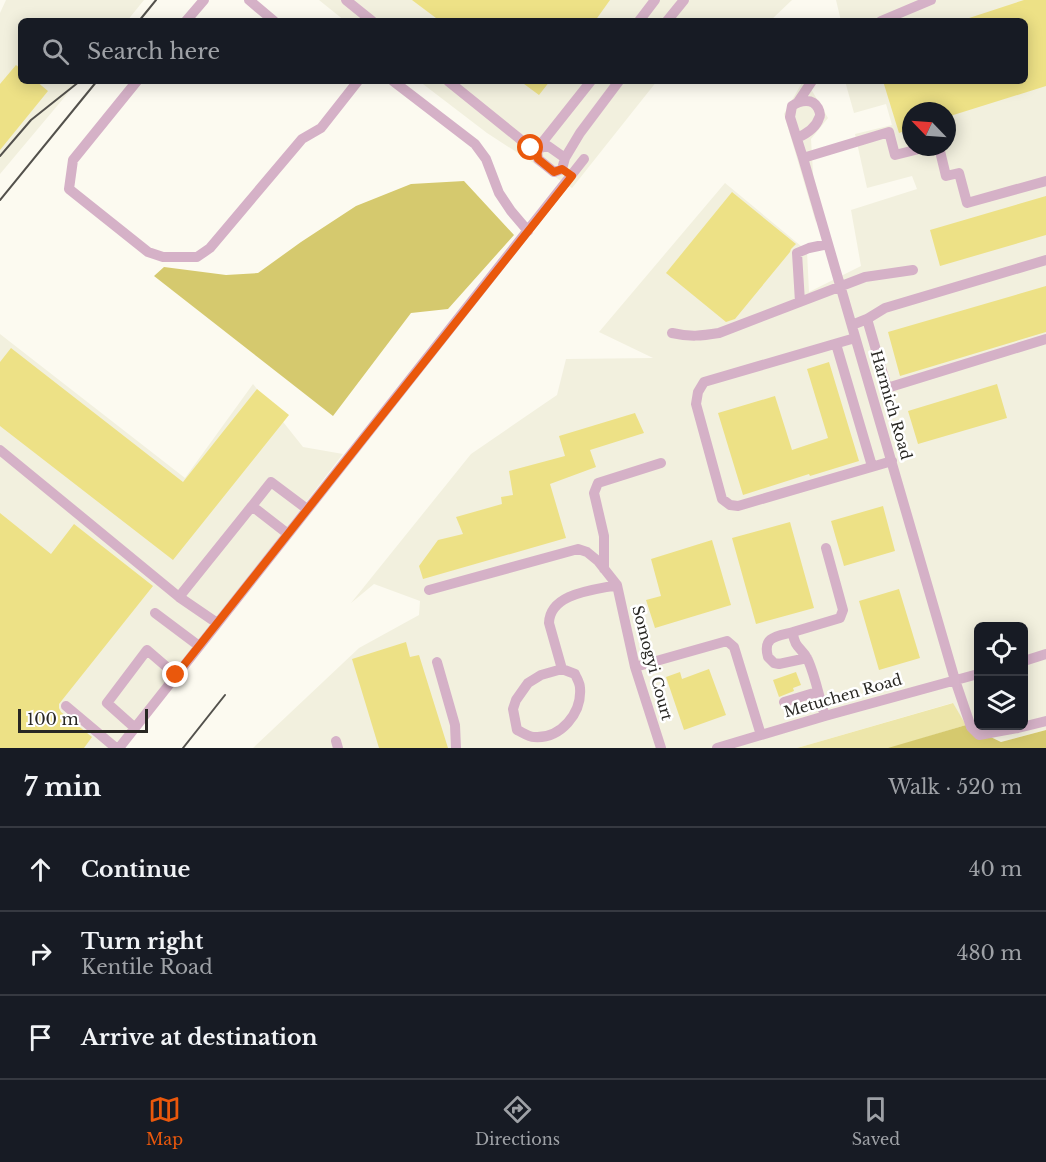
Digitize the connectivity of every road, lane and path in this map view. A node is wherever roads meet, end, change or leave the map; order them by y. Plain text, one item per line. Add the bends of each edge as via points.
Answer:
1 (204, 0) edge
2 (249, 0) edge
3 (346, 0) edge
4 (655, 0) edge
5 (684, 0) edge
6 (931, 0) edge
7 (189, 18) edge
8 (270, 18) edge
9 (368, 18) edge
10 (641, 18) edge
11 (669, 18) edge
12 (887, 18) edge
13 (135, 84) edge
14 (351, 84) edge
15 (397, 84) edge
16 (452, 84) edge
17 (589, 84) edge
18 (617, 84) edge
19 (810, 84) edge
20 (798, 102) junction
21 (797, 138) junction
22 (537, 149) junction
23 (902, 153) edge
24 (941, 156) edge
25 (803, 158) junction
26 (584, 159) dead end
27 (563, 163) junction
28 (572, 176) junction
29 (1046, 181) edge
30 (528, 231) junction
31 (828, 244) junction
32 (1046, 260) edge
33 (913, 270) dead end
34 (841, 286) junction
35 (800, 302) junction
36 (867, 319) junction
37 (852, 325) junction
38 (672, 333) dead end
39 (855, 338) junction
40 (1046, 339) edge
41 (836, 344) junction
42 (887, 388) junction
43 (872, 393) junction
44 (0, 450) edge
45 (892, 461) junction
46 (661, 464) dead end
47 (872, 466) junction
48 (252, 506) junction
49 (307, 509) junction
50 (288, 534) junction
51 (826, 548) dead end
52 (604, 569) junction
53 (616, 585) junction
54 (429, 590) dead end
55 (179, 597) junction
56 (155, 613) dead end
57 (217, 623) junction
58 (794, 632) junction
59 (199, 646) junction
60 (1046, 654) edge
61 (807, 658) junction
62 (1028, 659) edge
63 (437, 662) dead end
64 (635, 667) junction
65 (562, 669) junction
66 (176, 675) junction
67 (974, 675) edge
68 (955, 680) junction
69 (818, 692) junction
70 (784, 702) dead end
71 (66, 706) dead end
72 (825, 716) junction
73 (1046, 721) edge
74 (135, 728) junction
75 (761, 735) junction
76 (118, 748) edge
77 (456, 748) edge
78 (661, 748) edge
79 (717, 748) edge

1 - 7 street
2 - 8 street
3 - 9 street
4 - 10 street
5 - 11 street
6 - 12 street
13 - 14 street via 73,160 69,189 148,252 163,257 197,257 210,248 302,139 321,128
15 - 30 street via 475,144 486,159 499,193
16 - 22 street
17 - 22 street
18 - 27 street
19 - 20 street
20 - 21 street, Harmich Road via 792,106 790,117
20 - 21 street via 816,104 820,118
21 - 25 street, Harmich Road
22 - 27 street via 549,146
22 - 27 street via 538,159 554,172
23 - 25 street via 895,155 889,132
24 - 29 street via 946,176 959,173 967,203
25 - 31 street, Harmich Road
26 - 28 street
27 - 28 street
28 - 30 street
30 - 49 street
31 - 34 street, Harmich Road
31 - 35 street via 797,254
32 - 36 street via 885,308
33 - 34 street via 865,277
34 - 35 street
34 - 37 street, Harmich Road
35 - 38 street via 719,333 700,337
36 - 37 street
36 - 42 street
37 - 39 street, Harmich Road
39 - 41 street
39 - 43 street, Harmich Road
40 - 42 street
41 - 47 street
41 - 47 street via 704,382 696,404 722,499 738,506
42 - 43 street
43 - 45 street, Harmich Road
44 - 55 street
45 - 47 street
45 - 68 street, Harmich Road
46 - 52 street via 596,486 594,493 604,536
48 - 49 street via 271,482
48 - 50 street
48 - 55 street
49 - 50 street
50 - 57 street
51 - 58 street via 843,610 840,618
52 - 53 street
52 - 54 street via 587,552 578,549
53 - 64 street, Somogyi Court
53 - 65 street via 568,597 555,606 549,623
55 - 57 street
56 - 59 street
57 - 59 street
58 - 61 street via 798,648
58 - 61 street via 772,638 766,649 768,657 779,664
59 - 66 street
60 - 62 street
61 - 69 street
63 - 77 street via 455,725
64 - 75 street via 727,641 734,647
64 - 78 street, Somogyi Court
65 - 65 street via 528,683 513,709 517,729 532,737 551,735 565,727 578,707 580,686 575,674
66 - 74 street
66 - 74 street via 147,650 107,704
67 - 68 street, Metuchen Road
68 - 72 street, Metuchen Road
68 - 73 street, Harmich Road via 972,727 979,735
69 - 70 street
69 - 72 street
71 - 76 street
72 - 75 street, Metuchen Road
74 - 76 street
75 - 79 street, Metuchen Road

